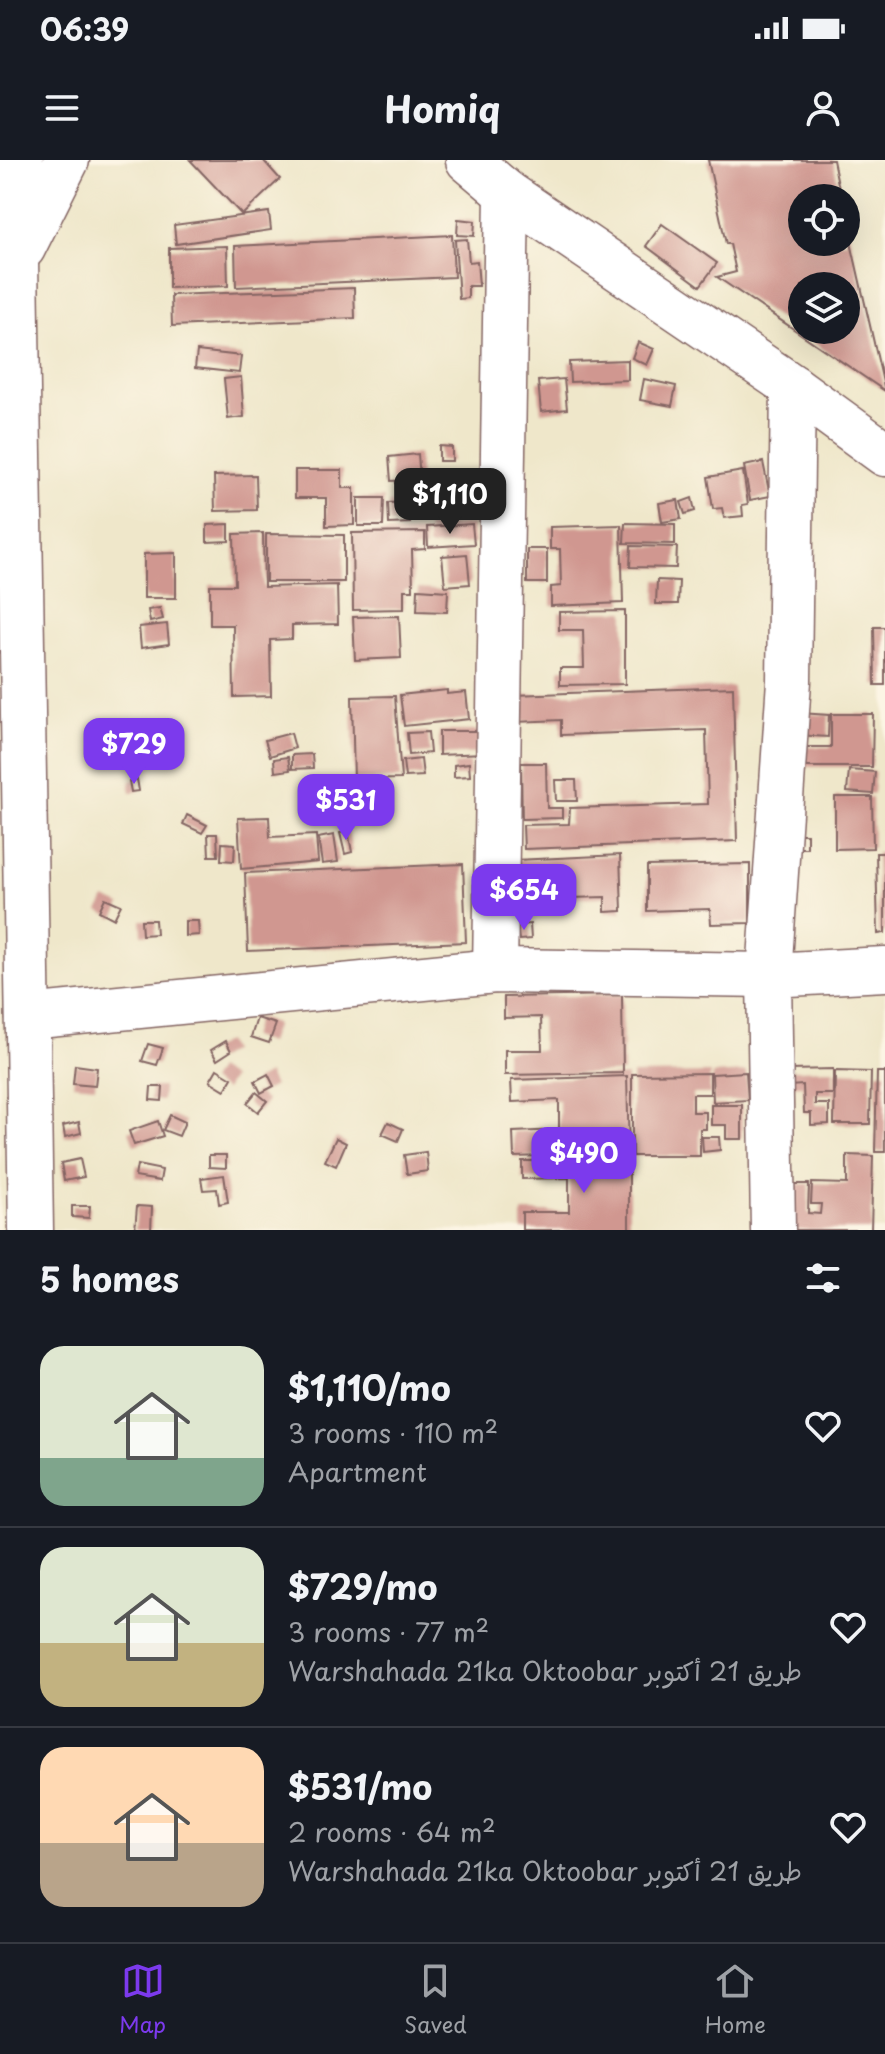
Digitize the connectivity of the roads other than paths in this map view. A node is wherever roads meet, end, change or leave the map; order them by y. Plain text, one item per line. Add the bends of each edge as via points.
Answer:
1 (21, 160) edge
2 (67, 160) edge
3 (468, 160) edge
4 (507, 193) junction
5 (16, 260) junction
6 (793, 387) junction
7 (885, 454) edge
8 (885, 969) edge
9 (495, 971) junction
10 (769, 975) junction
11 (28, 1017) junction
12 (31, 1230) edge
13 (773, 1230) edge

1 - 5 street
2 - 5 street
3 - 4 street
4 - 6 street
4 - 9 street
5 - 11 street
6 - 7 street
6 - 10 street via 789,681
8 - 10 street
9 - 10 street
9 - 11 street
10 - 13 street
11 - 12 street

